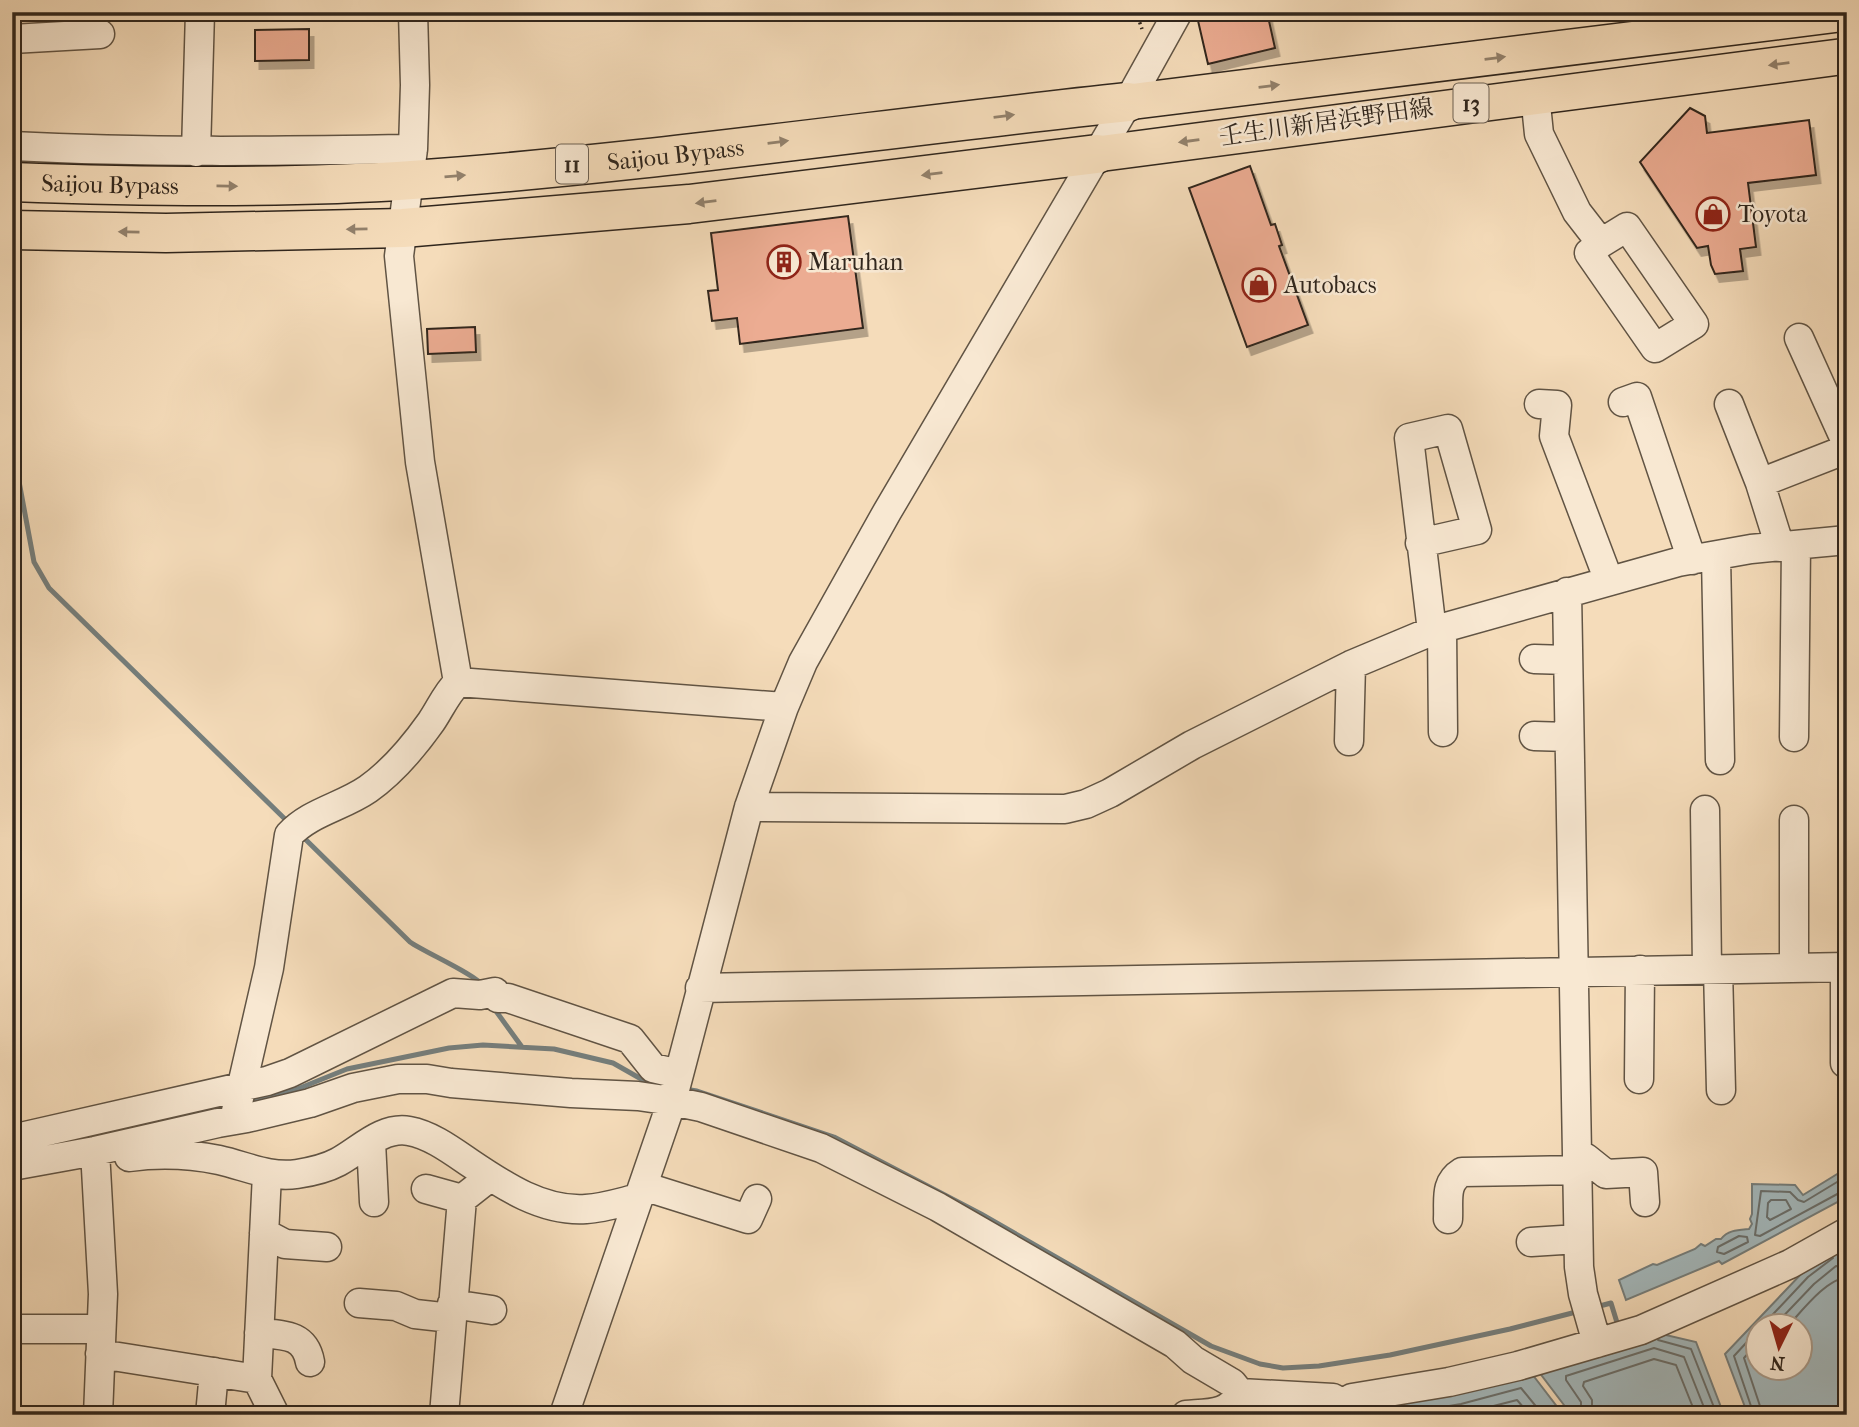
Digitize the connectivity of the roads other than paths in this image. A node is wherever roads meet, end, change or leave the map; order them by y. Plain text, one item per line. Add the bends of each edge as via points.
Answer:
1 (200, 12) edge
2 (413, 12) edge
3 (1178, 12) edge
4 (1847, 13) edge
5 (1771, 17) edge
6 (100, 34) dead end
7 (12, 39) edge
8 (1847, 56) edge
9 (1535, 95) junction
10 (1128, 102) junction
11 (12, 146) edge
12 (196, 152) junction
13 (1097, 153) junction
14 (412, 164) junction
15 (12, 182) edge
16 (403, 228) junction
17 (12, 230) edge
18 (1601, 243) dead end
19 (1799, 338) dead end
20 (1623, 402) dead end
21 (1539, 404) dead end
22 (1729, 404) dead end
23 (1847, 444) edge
24 (1847, 449) edge
25 (1760, 483) junction
26 (1847, 540) edge
27 (1420, 543) dead end
28 (1788, 546) junction
29 (1704, 558) junction
30 (1609, 581) junction
31 (1567, 592) junction
32 (1437, 630) junction
33 (1534, 659) dead end
34 (1568, 660) junction
35 (1350, 665) junction
36 (458, 682) junction
37 (784, 707) junction
38 (1444, 732) dead end
39 (1534, 736) dead end
40 (1569, 737) junction
41 (1794, 737) dead end
42 (1349, 741) dead end
43 (1720, 760) dead end
44 (749, 807) junction
45 (1705, 810) dead end
46 (1794, 820) dead end
47 (1846, 967) edge
48 (1794, 968) junction
49 (1712, 969) junction
50 (1640, 970) junction
51 (1573, 971) junction
52 (700, 988) junction
53 (1845, 1062) edge
54 (1639, 1079) dead end
55 (675, 1087) junction
56 (1721, 1090) dead end
57 (237, 1104) junction
58 (12, 1139) edge
59 (371, 1142) junction
60 (95, 1156) junction
61 (1577, 1164) junction
62 (12, 1166) edge
63 (267, 1174) junction
64 (490, 1177) junction
65 (426, 1189) dead end
66 (641, 1192) junction
67 (462, 1199) junction
68 (374, 1202) dead end
69 (1645, 1202) dead end
70 (739, 1217) dead end
71 (1448, 1219) dead end
72 (1847, 1232) edge
73 (264, 1233) junction
74 (1578, 1239) junction
75 (1531, 1242) dead end
76 (327, 1247) dead end
77 (359, 1303) dead end
78 (492, 1310) dead end
79 (451, 1311) junction
80 (12, 1329) edge
81 (1594, 1332) junction
82 (259, 1333) junction
83 (100, 1341) junction
84 (310, 1362) dead end
85 (214, 1372) junction
86 (257, 1379) junction
87 (1240, 1393) junction
88 (1343, 1409) edge
89 (98, 1415) edge
90 (210, 1415) edge
91 (275, 1415) edge
92 (443, 1415) edge
93 (564, 1415) edge
94 (1186, 1415) edge

1 - 12 street
2 - 14 street
3 - 10 street
4 - 5 main road, 壬生川新居浜野田線 / 13
10 -> 5 main road, 壬生川新居浜野田線 / 13
6 - 7 street
8 -> 9 main road, 壬生川新居浜野田線 / 13
9 -> 13 main road, 壬生川新居浜野田線 / 13
9 - 18 street via 1539,134 1577,212
10 - 13 street
14 -> 10 highway, Saijou Bypass / 11 via 683,153
11 - 12 street
12 - 14 street
13 -> 16 highway, Saijou Bypass / 11 via 689,204
13 - 37 street via 887,512 803,662
15 -> 14 highway, Saijou Bypass / 11 via 259,187
14 - 16 street
16 -> 17 highway, Saijou Bypass / 11 via 166,233
16 - 36 street via 399,256 420,462
19 - 23 street
20 - 29 street via 1637,397
21 - 30 street via 1557,405 1554,436
22 - 25 street
24 - 25 street
25 - 28 street
26 - 28 street
27 - 32 street
28 - 29 street
28 - 41 street
29 - 30 street
29 - 43 street
30 - 31 street
31 - 32 street
31 - 34 street
32 - 35 street
32 - 38 street
33 - 34 street
34 - 40 street
35 - 42 street
35 - 44 street via 1110,793 1066,809
36 - 37 street
36 - 57 street via 414,745 368,789 301,822 289,835 269,968
37 - 44 street
39 - 40 street
40 - 51 street
44 - 52 street
45 - 49 street
46 - 48 street
47 - 48 street
47 - 53 street
48 - 49 street
49 - 50 street
49 - 56 street
50 - 51 street
50 - 54 street
51 - 52 street
51 - 61 street
52 - 55 street
55 - 57 street via 638,1096 415,1078 353,1087 310,1104
55 - 57 street via 630,1039 498,998 495,992 453,993
55 - 66 street
55 - 87 street via 701,1107 821,1148 938,1207 1175,1344 1232,1382
57 - 58 street
57 - 60 street
59 - 63 street via 323,1168
59 - 64 street via 391,1131 421,1134
59 - 68 street
60 - 62 street
60 - 63 street via 178,1155
60 - 83 street via 103,1294
61 - 69 street via 1586,1158 1606,1174 1643,1172
61 - 71 street via 1462,1172 1449,1186
61 - 74 street
63 - 73 street
64 - 66 street via 526,1196 571,1209 588,1209
64 - 67 street
65 - 67 street
66 - 70 street
66 - 93 street
67 - 79 street
72 - 81 street via 1790,1264 1641,1329
73 - 76 street via 285,1244
73 - 82 street
74 - 75 street
74 - 81 street via 1583,1294
77 - 79 street via 396,1306 415,1314
78 - 79 street
79 - 92 street
80 - 83 street
81 - 88 street via 1518,1366 1352,1398
82 - 84 street via 299,1341 307,1348
82 - 86 street
83 - 85 street
83 - 89 street
85 - 86 street
85 - 90 street
86 - 91 street
87 - 88 street via 1333,1398
87 - 94 street via 1228,1408

